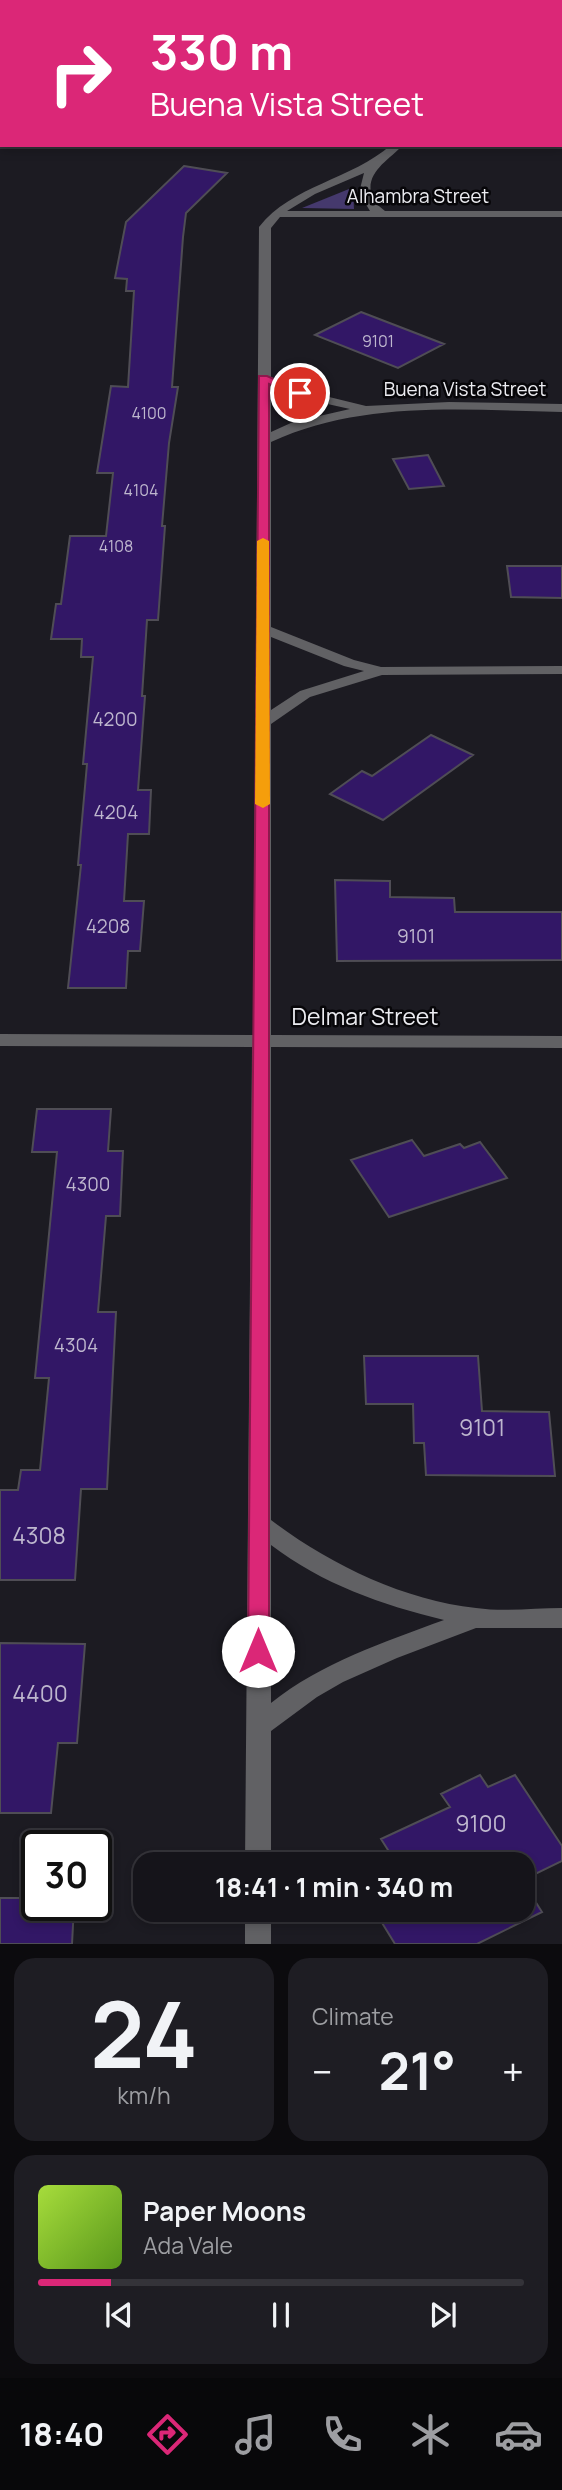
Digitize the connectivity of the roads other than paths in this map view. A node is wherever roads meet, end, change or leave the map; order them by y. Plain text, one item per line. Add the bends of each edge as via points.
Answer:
1 (396, 147) edge
2 (372, 167) junction
3 (381, 213) junction
4 (275, 214) junction
5 (562, 214) edge
6 (263, 378) junction
7 (367, 408) junction
8 (562, 408) edge
9 (264, 440) junction
10 (263, 629) junction
11 (562, 670) edge
12 (381, 671) junction
13 (263, 722) junction
14 (0, 1040) edge
15 (261, 1040) junction
16 (562, 1042) edge
17 (259, 1524) junction
18 (476, 1618) junction
19 (562, 1618) edge
20 (258, 1727) junction
21 (258, 1852) edge
22 (258, 1922) edge
23 (258, 1944) edge

1 - 2 street
2 - 3 street via 366,180 366,201
2 - 4 street via 302,196
3 - 4 street, Alhambra Street
3 - 5 street, Alhambra Street
4 - 6 street via 265,227
6 - 7 street, Buena Vista Street via 318,398
6 - 9 street
7 - 8 street, Buena Vista Street
7 - 9 street, Buena Vista Street via 290,428
9 - 10 street
10 - 12 street
10 - 13 street
11 - 12 street
12 - 13 street via 305,694
13 - 15 street
14 - 15 street, Delmar Street
15 - 16 street, Delmar Street
15 - 17 street
17 - 18 street via 291,1548 374,1592
17 - 20 street
18 - 19 street
18 - 20 street via 331,1675
20 - 21 street
22 - 23 street

